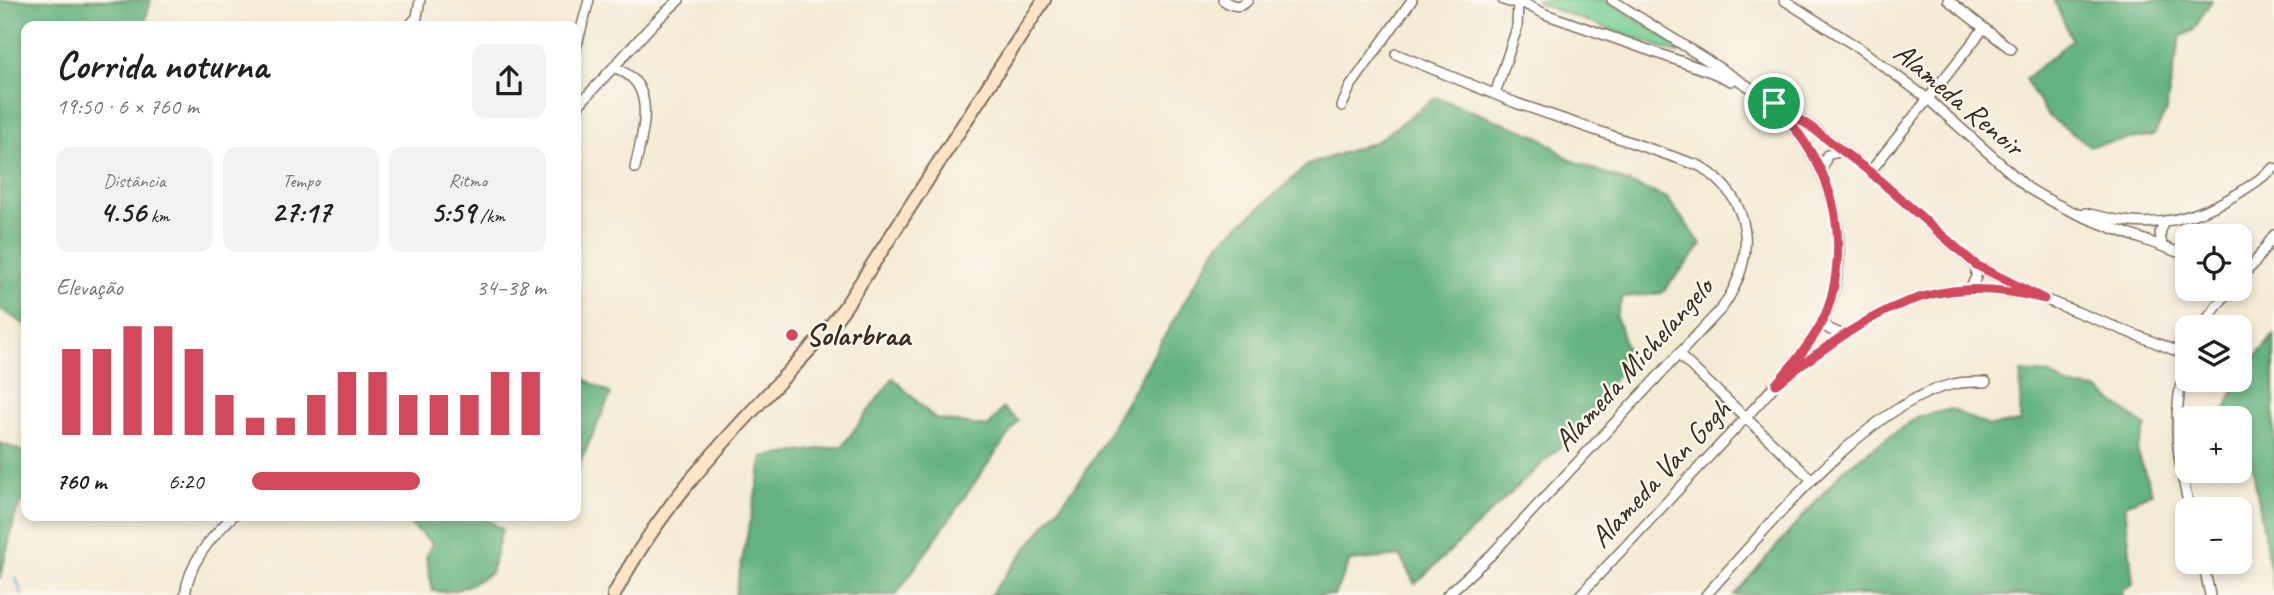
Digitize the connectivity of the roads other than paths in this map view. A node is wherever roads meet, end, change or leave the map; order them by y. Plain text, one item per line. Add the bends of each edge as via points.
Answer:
1 (420, 0) edge
2 (589, 0) edge
3 (679, 0) edge
4 (1044, 0) edge
5 (1248, 0) edge
6 (1412, 0) edge
7 (1503, 0) edge
8 (1612, 0) edge
9 (1784, 0) edge
10 (1948, 0) edge
11 (1521, 1) edge
12 (1227, 3) edge
13 (413, 21) edge
14 (1984, 28) junction
15 (581, 30) edge
16 (1686, 46) junction
17 (2011, 49) dead end
18 (1396, 54) dead end
19 (1679, 60) junction
20 (614, 66) junction
21 (1755, 92) junction
22 (1494, 94) junction
23 (1928, 99) junction
24 (581, 102) edge
25 (1774, 103) junction
26 (1342, 106) dead end
27 (1843, 151) junction
28 (635, 168) dead end
29 (2274, 168) edge
30 (1822, 171) junction
31 (1870, 172) junction
32 (2070, 210) junction
33 (2165, 221) junction
34 (2274, 235) edge
35 (2162, 246) junction
36 (2175, 251) edge
37 (1976, 265) junction
38 (2252, 266) edge
39 (1970, 289) junction
40 (2044, 299) junction
41 (2221, 301) edge
42 (2210, 315) edge
43 (1822, 322) junction
44 (1843, 335) junction
45 (2175, 349) edge
46 (1678, 354) junction
47 (1986, 382) dead end
48 (1776, 384) junction
49 (2179, 392) edge
50 (1746, 418) junction
51 (1812, 480) junction
52 (2187, 497) edge
53 (228, 521) edge
54 (2206, 574) edge
55 (185, 595) edge
56 (614, 595) edge
57 (1447, 595) edge
58 (1580, 595) edge
59 (1706, 595) edge
60 (2210, 595) edge

1 - 13 street
2 - 15 street
3 - 20 street
4 - 56 main road via 845,307 685,485 644,540
5 - 12 street via 1240,6
6 - 26 street via 1350,87
7 - 11 street
8 - 16 street
9 - 23 street, Alameda Renoir
10 - 14 street
11 - 19 street via 1545,14
11 - 22 street via 1517,28
14 - 17 street
14 - 23 street
16 - 19 street via 1685,56
16 - 21 street
18 - 22 street, Alameda Michelangelo
19 - 21 street
20 - 24 street
20 - 28 street via 634,80 644,99
21 - 25 street
22 - 46 street, Alameda Michelangelo via 1700,166 1733,198 1746,235 1740,279 1722,308
23 - 31 street
23 - 32 street, Alameda Renoir via 2028,188
25 - 27 street
25 - 30 street
27 - 30 street via 1827,155
27 - 31 street
29 - 33 street via 2223,204
30 - 43 street via 1835,210 1838,257
31 - 37 street
32 - 33 street via 2123,221
32 - 35 street
33 - 35 street via 2160,233
34 - 38 street
35 - 36 street
37 - 39 street
37 - 40 street
39 - 40 street
39 - 44 street via 1911,300
40 - 45 street
41 - 42 street
43 - 44 street
43 - 48 street
44 - 48 street
46 - 50 street
46 - 57 street, Alameda Michelangelo via 1491,555
47 - 51 street via 1952,384 1901,407
48 - 50 street, Alameda Van Gogh
49 - 52 street via 2175,421
50 - 51 street
50 - 58 street, Alameda Van Gogh
51 - 59 street
53 - 55 street via 198,556
54 - 60 street

